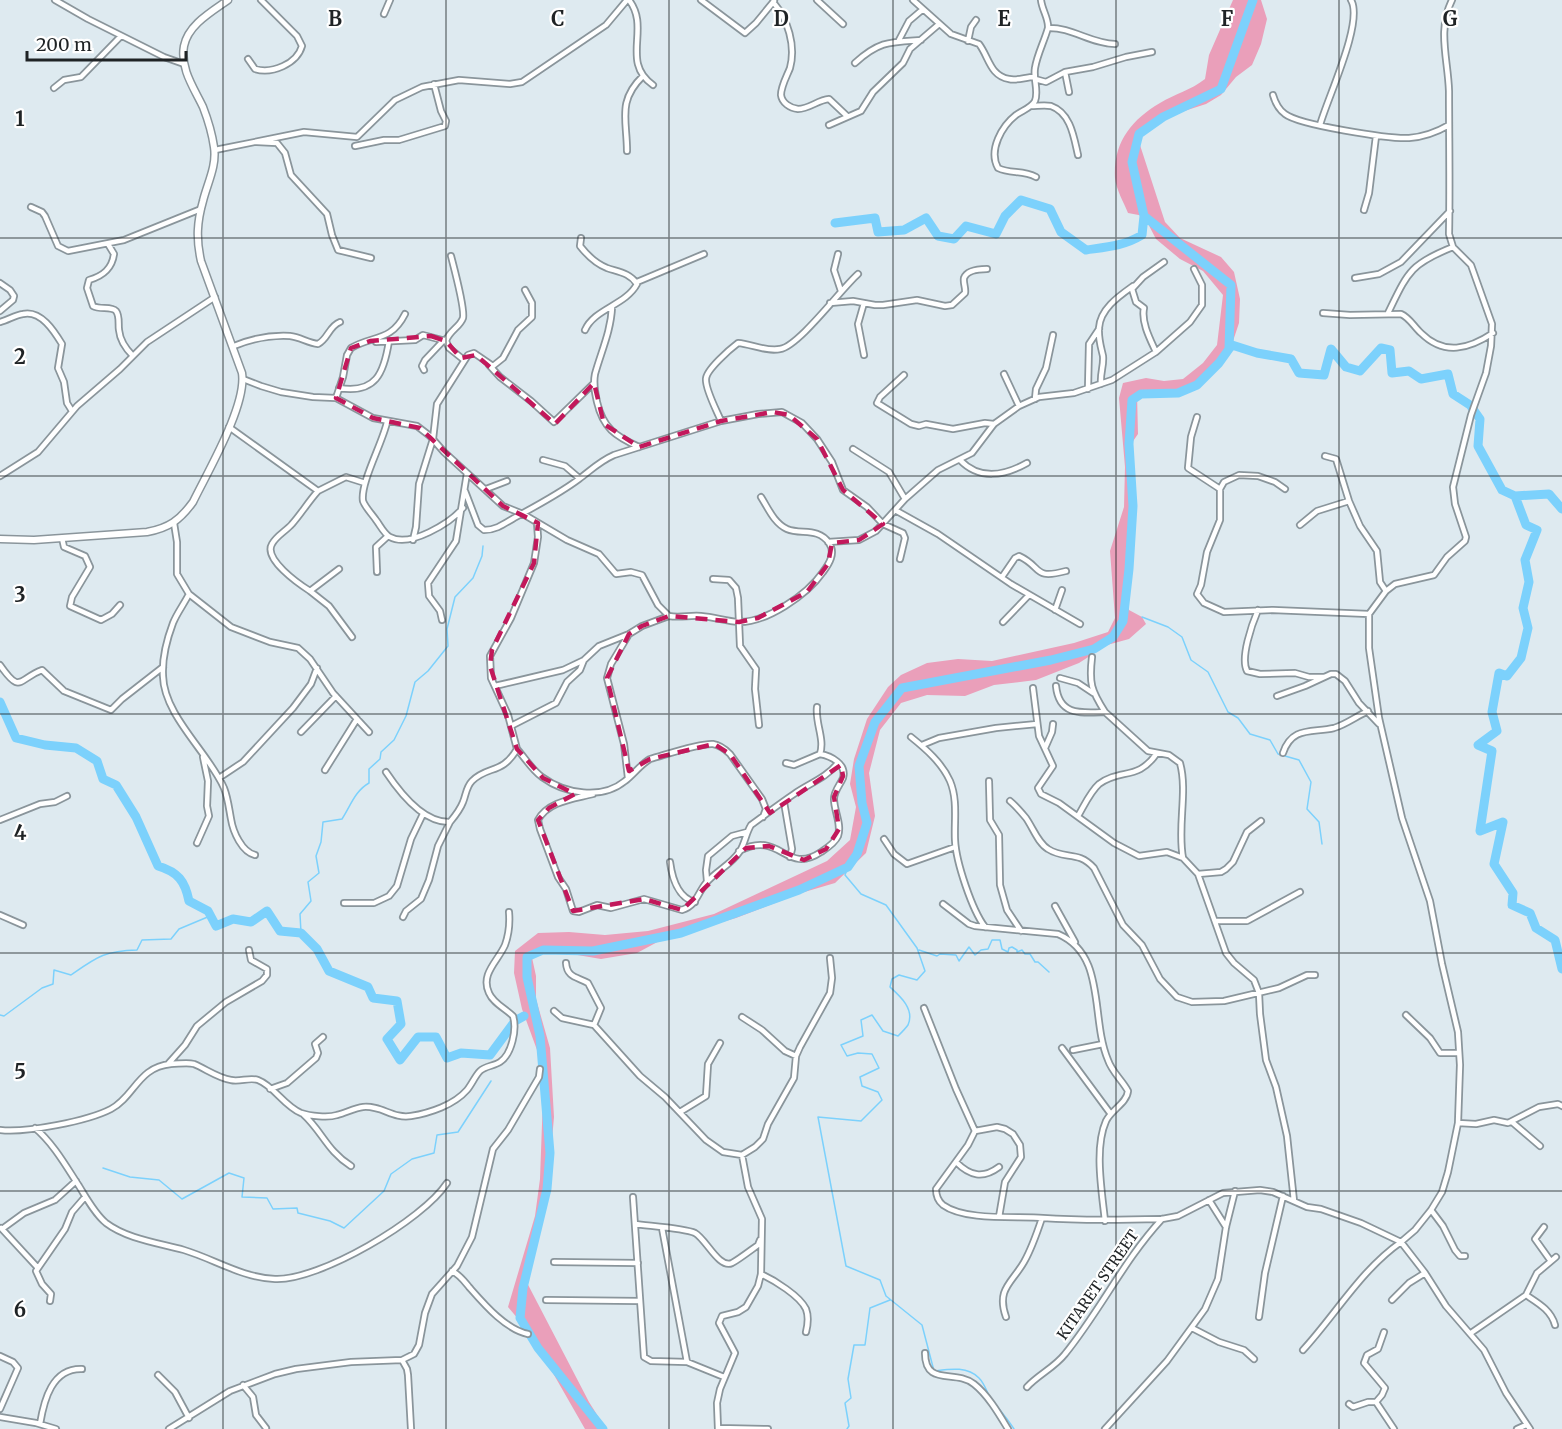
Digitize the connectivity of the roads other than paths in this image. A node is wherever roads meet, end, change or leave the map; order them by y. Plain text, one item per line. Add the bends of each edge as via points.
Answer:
1 (55, 0) edge
2 (228, 0) edge
3 (261, 0) edge
4 (390, 0) edge
5 (628, 0) edge
6 (700, 0) edge
7 (817, 0) edge
8 (913, 0) edge
9 (1041, 0) edge
10 (1351, 0) edge
11 (1452, 0) edge
12 (774, 1) edge
13 (922, 10) junction
14 (384, 14) dead end
15 (976, 20) dead end
16 (843, 24) dead end
17 (938, 25) junction
18 (1048, 28) junction
19 (121, 36) junction
20 (899, 40) junction
21 (921, 40) junction
22 (968, 41) junction
23 (1115, 44) dead end
24 (1152, 52) dead end
25 (248, 59) dead end
26 (855, 63) dead end
27 (184, 64) junction
28 (1065, 72) junction
29 (643, 76) junction
30 (1034, 78) junction
31 (434, 84) junction
32 (653, 85) dead end
33 (54, 88) dead end
34 (1069, 92) dead end
35 (1273, 94) dead end
36 (1030, 106) junction
37 (847, 116) junction
38 (829, 125) dead end
39 (1320, 125) junction
40 (1449, 125) junction
41 (1376, 136) junction
42 (254, 142) junction
43 (355, 146) dead end
44 (215, 150) junction
45 (627, 151) dead end
46 (1078, 155) dead end
47 (1036, 177) dead end
48 (31, 207) dead end
49 (201, 209) junction
50 (1364, 210) dead end
51 (1450, 211) junction
52 (581, 238) dead end
53 (108, 243) junction
54 (1454, 247) junction
55 (704, 254) dead end
56 (838, 254) dead end
57 (450, 256) dead end
58 (370, 258) dead end
59 (1164, 262) dead end
60 (987, 269) dead end
61 (1194, 269) dead end
62 (858, 274) dead end
63 (1355, 278) dead end
64 (637, 282) junction
65 (0, 283) edge
66 (1133, 286) junction
67 (525, 290) dead end
68 (842, 291) junction
69 (215, 297) junction
70 (830, 303) junction
71 (864, 303) junction
72 (612, 307) junction
73 (0, 310) edge
74 (1323, 313) dead end
75 (1388, 313) junction
76 (405, 314) dead end
77 (0, 322) edge
78 (340, 322) dead end
79 (1099, 329) junction
80 (585, 330) dead end
81 (1492, 333) junction
82 (1053, 335) dead end
83 (370, 341) junction
84 (389, 341) junction
85 (445, 341) junction
86 (234, 346) junction
87 (1156, 352) junction
88 (864, 355) dead end
89 (133, 356) junction
90 (464, 360) junction
91 (489, 364) junction
92 (424, 370) dead end
93 (1004, 374) dead end
94 (904, 375) dead end
95 (243, 378) junction
96 (594, 383) junction
97 (1101, 384) junction
98 (339, 388) junction
99 (1088, 389) junction
100 (336, 398) junction
101 (1035, 399) junction
102 (1019, 406) junction
103 (72, 411) junction
104 (1197, 417) dead end
105 (721, 421) junction
106 (387, 422) junction
107 (994, 424) junction
108 (229, 427) junction
109 (433, 439) junction
110 (639, 447) junction
111 (853, 449) dead end
112 (1325, 456) dead end
113 (543, 460) dead end
114 (960, 460) junction
115 (1027, 463) dead end
116 (467, 473) junction
117 (0, 476) edge
118 (579, 478) junction
119 (507, 481) dead end
120 (365, 483) junction
121 (486, 489) junction
122 (1220, 489) junction
123 (1285, 489) dead end
124 (318, 491) junction
125 (465, 491) junction
126 (761, 497) dead end
127 (905, 499) junction
128 (1349, 501) junction
129 (463, 508) junction
130 (895, 510) junction
131 (523, 514) junction
132 (536, 522) junction
133 (174, 524) junction
134 (883, 524) junction
135 (1300, 525) dead end
136 (388, 536) junction
137 (62, 538) junction
138 (0, 539) edge
139 (413, 540) junction
140 (828, 542) junction
141 (900, 559) dead end
142 (339, 569) dead end
143 (1066, 571) dead end
144 (377, 572) dead end
145 (1002, 577) junction
146 (713, 579) dead end
147 (1062, 590) dead end
148 (310, 591) junction
149 (1386, 591) junction
150 (189, 594) junction
151 (1029, 594) junction
152 (120, 605) dead end
153 (1055, 609) junction
154 (1258, 610) junction
155 (1369, 614) junction
156 (669, 616) junction
157 (442, 620) dead end
158 (739, 622) junction
159 (1003, 622) dead end
160 (1080, 624) dead end
161 (629, 634) junction
162 (352, 637) dead end
163 (1092, 657) dead end
164 (584, 660) junction
165 (0, 666) edge
166 (163, 667) junction
167 (316, 668) junction
168 (1324, 677) junction
169 (1060, 678) dead end
170 (495, 686) junction
171 (1056, 686) dead end
172 (1033, 688) dead end
173 (1093, 693) junction
174 (336, 696) junction
175 (1277, 696) dead end
176 (817, 707) dead end
177 (1368, 711) junction
178 (1105, 712) junction
179 (357, 719) junction
180 (1053, 723) dead end
181 (1037, 724) junction
182 (511, 726) junction
183 (759, 726) dead end
184 (1381, 726) junction
185 (301, 732) dead end
186 (369, 732) dead end
187 (911, 737) dead end
188 (922, 746) junction
189 (1045, 748) junction
190 (517, 749) junction
191 (1157, 753) junction
192 (1283, 753) dead end
193 (202, 754) junction
194 (820, 754) junction
195 (786, 763) dead end
196 (838, 763) junction
197 (325, 770) dead end
198 (386, 772) dead end
199 (219, 778) junction
200 (628, 778) junction
201 (988, 781) dead end
202 (593, 794) junction
203 (67, 796) dead end
204 (1010, 801) dead end
205 (784, 802) junction
206 (423, 814) junction
207 (1078, 816) junction
208 (762, 819) junction
209 (0, 820) edge
210 (1262, 820) dead end
211 (450, 822) junction
212 (747, 832) junction
213 (884, 839) dead end
214 (196, 843) dead end
215 (955, 847) junction
216 (739, 852) junction
217 (255, 855) dead end
218 (790, 857) junction
219 (1183, 858) junction
220 (670, 862) dead end
221 (1198, 874) junction
222 (707, 881) junction
223 (1300, 892) dead end
224 (695, 902) junction
225 (344, 903) dead end
226 (943, 904) dead end
227 (1055, 906) dead end
228 (509, 912) dead end
229 (0, 915) edge
230 (403, 917) dead end
231 (1215, 921) junction
232 (23, 925) dead end
233 (985, 927) junction
234 (1021, 931) junction
235 (1076, 945) junction
236 (249, 950) dead end
237 (830, 958) dead end
238 (566, 963) dead end
239 (1315, 975) dead end
240 (1259, 993) junction
241 (924, 1008) dead end
242 (554, 1011) dead end
243 (1406, 1015) dead end
244 (742, 1017) dead end
245 (594, 1025) junction
246 (323, 1037) dead end
247 (720, 1043) dead end
248 (1102, 1044) junction
249 (1062, 1048) dead end
250 (1073, 1050) dead end
251 (1459, 1053) junction
252 (796, 1056) junction
253 (168, 1064) junction
254 (540, 1069) dead end
255 (270, 1089) junction
256 (1562, 1106) edge
257 (680, 1112) junction
258 (1110, 1113) junction
259 (303, 1114) junction
260 (1512, 1122) junction
261 (1458, 1123) junction
262 (35, 1128) junction
263 (0, 1130) edge
264 (975, 1131) junction
265 (1540, 1146) dead end
266 (742, 1155) junction
267 (956, 1162) junction
268 (351, 1166) dead end
269 (999, 1167) dead end
270 (76, 1181) junction
271 (447, 1183) dead end
272 (1235, 1191) junction
273 (1283, 1196) junction
274 (85, 1197) junction
275 (633, 1197) dead end
276 (1209, 1200) junction
277 (1294, 1201) junction
278 (1431, 1210) junction
279 (999, 1217) junction
280 (1042, 1218) junction
281 (1162, 1219) junction
282 (1105, 1221) junction
283 (635, 1224) junction
284 (1226, 1227) junction
285 (1544, 1227) dead end
286 (1, 1228) edge
287 (662, 1228) junction
288 (763, 1235) junction
289 (1401, 1242) junction
290 (1465, 1256) dead end
291 (1556, 1257) dead end
292 (1550, 1260) junction
293 (554, 1262) dead end
294 (638, 1263) junction
295 (38, 1268) junction
296 (452, 1271) junction
297 (1425, 1273) junction
298 (761, 1275) junction
299 (1526, 1295) junction
300 (546, 1300) dead end
301 (1392, 1300) dead end
302 (50, 1301) dead end
303 (640, 1301) junction
304 (1006, 1317) dead end
305 (1259, 1317) dead end
306 (1555, 1325) dead end
307 (1192, 1328) junction
308 (806, 1332) dead end
309 (1384, 1332) dead end
310 (1471, 1333) junction
311 (528, 1334) dead end
312 (1303, 1350) dead end
313 (925, 1353) dead end
314 (0, 1356) edge
315 (1254, 1359) dead end
316 (402, 1360) junction
317 (687, 1362) junction
318 (82, 1369) dead end
319 (158, 1375) dead end
320 (724, 1377) junction
321 (243, 1385) junction
322 (1027, 1387) dead end
323 (1376, 1402) junction
324 (1349, 1404) dead end
325 (0, 1409) edge
326 (0, 1417) edge
327 (189, 1418) junction
328 (40, 1424) junction
329 (1528, 1427) edge
330 (266, 1428) edge
331 (56, 1429) edge
332 (169, 1429) edge
333 (411, 1429) edge
334 (718, 1429) edge
335 (768, 1429) edge
336 (1008, 1429) edge
337 (1105, 1429) edge
338 (1394, 1429) edge
339 (1517, 1429) edge

1 - 19 street
2 - 27 street via 190,32 184,47
3 - 25 street via 302,46 296,58 274,69 255,69
4 - 14 street
5 - 29 street via 636,9 637,67
5 - 31 street via 606,25 522,82 459,80
6 - 12 street via 745,33
7 - 16 street
8 - 13 street
9 - 18 street
10 - 39 street via 1354,17 1347,47
11 - 40 street via 1446,11 1443,38
12 - 37 street via 784,17 791,42 791,64 781,93 783,101 802,108 829,99
13 - 17 street
13 - 20 street via 909,21
15 - 22 street via 970,27
17 - 21 street
17 - 22 street
18 - 23 street
18 - 30 street
19 - 27 street
19 - 33 street via 81,76 64,80
20 - 21 street
20 - 26 street via 881,44
21 - 37 street via 873,92 861,111
22 - 30 street via 979,44 992,69 1003,76
24 - 28 street
27 - 44 street via 209,124
28 - 30 street via 1046,82
28 - 34 street
29 - 32 street
29 - 45 street via 630,89 624,111
30 - 36 street via 1036,98
31 - 42 street via 395,100 357,137 304,132
31 - 43 street via 445,126 399,140
35 - 39 street via 1288,117
36 - 46 street via 1051,106 1060,112 1071,128
36 - 47 street via 1008,123 998,139 994,157 1003,171
37 - 38 street
39 - 41 street
40 - 41 street via 1411,138
40 - 51 street
41 - 50 street
42 - 44 street
42 - 58 street via 279,144 291,175 325,210 338,250
44 - 49 street
48 - 53 street via 45,216 56,244 63,250
49 - 53 street
49 - 69 street via 197,243
51 - 54 street via 1449,234
51 - 63 street via 1401,262 1379,274
52 - 64 street via 580,246 602,266
53 - 89 street via 114,254 112,263 104,274 89,280 87,288 93,306 115,310 121,337
54 - 75 street via 1424,259 1410,271
54 - 81 street via 1472,265 1490,315
55 - 64 street
56 - 68 street via 834,270
57 - 85 street via 463,318
59 - 66 street
60 - 71 street via 966,276 965,293 952,305 917,300 883,305
61 - 87 street via 1202,285 1202,305 1190,322
62 - 68 street
64 - 72 street
65 - 73 street via 14,296
66 - 79 street via 1112,303 1102,316
66 - 87 street via 1137,304 1144,308
67 - 91 street via 532,303 532,316 518,330 499,362
68 - 70 street
69 - 86 street
69 - 89 street via 154,337
70 - 71 street
70 - 105 street via 783,349 738,343 708,372 706,381
71 - 88 street via 858,324
72 - 80 street via 591,320
72 - 96 street
74 - 75 street
75 - 81 street via 1406,316 1434,344 1454,348 1466,347
76 - 83 street via 395,328
77 - 103 street via 26,313 49,325 62,344 58,368
78 - 86 street via 318,344 278,336
79 - 97 street
79 - 99 street via 1089,344
81 - 149 street via 1486,373 1470,415 1453,487 1465,541 1430,578 1402,581
82 - 101 street
83 - 84 street
83 - 98 street via 349,351
84 - 85 street via 415,340 423,335
84 - 98 street via 383,368 376,379 360,389
85 - 90 street
85 - 92 street via 425,360
86 - 95 street
87 - 97 street
89 - 103 street
90 - 91 street via 474,353
90 - 109 street via 439,399
91 - 96 street via 554,422
93 - 102 street
94 - 107 street via 877,403 912,424 953,429
95 - 100 street via 281,392
95 - 108 street via 240,400
96 - 110 street via 604,424
97 - 99 street
98 - 100 street
99 - 101 street
100 - 106 street
101 - 102 street
102 - 107 street
103 - 117 street via 38,452
104 - 122 street via 1188,468
105 - 110 street
105 - 134 street via 773,412 789,414 824,448 843,490
106 - 109 street via 417,426
106 - 120 street
107 - 114 street via 972,453
108 - 124 street
108 - 133 street via 193,502
109 - 116 street
109 - 139 street via 419,484
110 - 118 street via 601,461
111 - 127 street via 890,472
112 - 128 street via 1336,459
113 - 118 street via 565,466
114 - 115 street via 974,471 989,474
114 - 127 street via 938,470
116 - 121 street
116 - 125 street
118 - 131 street
119 - 121 street
120 - 124 street via 346,477
120 - 136 street via 364,502
121 - 131 street via 503,506
122 - 123 street via 1228,479 1246,475 1266,478
122 - 154 street via 1220,520 1197,594 1204,603 1220,611
124 - 148 street via 270,547 272,558
125 - 129 street
125 - 131 street via 484,531
126 - 140 street via 784,528 813,532
127 - 130 street
128 - 135 street via 1317,511
128 - 149 street via 1377,551 1380,582
129 - 139 street
129 - 157 street via 456,541 428,583 429,596
130 - 134 street
130 - 145 street
131 - 132 street
132 - 156 street via 599,554 616,574 642,575 658,605
132 - 170 street via 534,563 490,656
133 - 137 street via 147,532
133 - 150 street via 177,574
134 - 140 street via 859,540
134 - 141 street via 903,533
136 - 139 street
136 - 144 street via 376,547
137 - 138 street
137 - 152 street via 64,547 85,556 90,567 70,606 101,620
140 - 158 street via 832,549 828,564 807,592 785,606
142 - 148 street
143 - 145 street via 1040,573 1019,556
145 - 151 street
146 - 158 street via 734,584
147 - 153 street
148 - 162 street via 329,606
149 - 155 street
150 - 166 street via 167,640
150 - 167 street via 231,627 298,648
151 - 153 street
151 - 159 street
153 - 160 street
154 - 155 street
154 - 168 street via 1247,641 1247,671
155 - 184 street via 1371,669
156 - 158 street
156 - 161 street
158 - 183 street via 741,650 756,669
161 - 164 street via 599,646
161 - 200 street via 607,678 624,744
163 - 173 street
164 - 170 street via 563,670
164 - 182 street via 556,703
165 - 166 street via 17,683 42,670 64,691 111,711
166 - 193 street via 164,688
167 - 174 street
167 - 199 street via 311,684 293,708 243,762
168 - 175 street
168 - 177 street via 1340,676
169 - 173 street
170 - 182 street
171 - 178 street via 1066,708 1075,712
172 - 181 street
173 - 178 street
174 - 179 street
174 - 185 street
176 - 194 street
177 - 184 street
177 - 192 street via 1336,728 1293,737
178 - 191 street via 1149,751
179 - 186 street
179 - 197 street
180 - 189 street
181 - 188 street via 939,738
181 - 189 street
182 - 190 street
184 - 251 street via 1402,818 1430,901
187 - 188 street
188 - 215 street via 950,781
189 - 207 street via 1053,766 1038,790
190 - 202 street via 543,778
190 - 211 street via 503,766 473,780
191 - 207 street via 1144,769 1099,784
191 - 219 street via 1176,758 1183,773
193 - 199 street
193 - 214 street via 209,816
194 - 195 street via 794,765
194 - 196 street
196 - 205 street
196 - 218 street via 844,772 834,796 838,836 811,858
198 - 206 street
199 - 217 street via 232,828 245,848
200 - 202 street
200 - 208 street via 650,759 714,744 730,754 762,799 766,809
201 - 234 street via 990,820 999,836 1000,885 1008,910
202 - 224 street via 554,805 538,820 573,910 579,912 597,905 611,908 644,899 682,910
203 - 209 street
204 - 240 street via 1048,849 1079,856 1094,868 1117,916 1142,945 1173,994 1204,1003
205 - 208 street
205 - 218 street
206 - 211 street via 435,821
206 - 225 street via 397,886 389,897 374,903
207 - 219 street via 1102,836 1139,856 1167,852
208 - 212 street
210 - 221 street via 1247,832 1226,869
211 - 230 street via 421,899
212 - 216 street
212 - 222 street via 732,836 708,856
213 - 215 street via 899,859 908,864
215 - 233 street via 975,913
216 - 218 street via 761,845 774,847
216 - 222 street
219 - 221 street
220 - 224 street via 676,885 686,898
221 - 231 street
222 - 224 street
223 - 231 street via 1247,921
226 - 233 street via 969,924
227 - 235 street
228 - 259 street via 506,943 488,972 487,983 489,994 515,1021 510,1048 499,1063 481,1069 465,1093 426,1113 400,1117 380,1108 360,1107 336,1116
229 - 232 street
231 - 240 street via 1226,953 1254,980
233 - 234 street
234 - 235 street via 1058,934
235 - 248 street via 1092,974
236 - 253 street via 251,960 267,969 265,979 226,1002 197,1026
237 - 252 street via 830,993
238 - 245 street via 572,977 588,983 601,1008
239 - 240 street
240 - 277 street via 1266,1060 1287,1136
241 - 264 street
242 - 245 street via 570,1021
243 - 251 street via 1440,1053
244 - 252 street
245 - 257 street via 640,1076
246 - 255 street via 315,1044 316,1058 287,1083
247 - 257 street via 708,1064 706,1096
248 - 250 street
248 - 258 street via 1128,1091
249 - 258 street
251 - 261 street
252 - 266 street via 794,1078 763,1139
253 - 255 street via 191,1064 232,1081 256,1079
253 - 262 street via 147,1072 111,1109
254 - 296 street via 508,1130 493,1149 472,1237
255 - 259 street
256 - 260 street via 1539,1107
257 - 266 street via 715,1147
258 - 282 street via 1101,1143
259 - 268 street via 331,1150
260 - 261 street
260 - 265 street
261 - 278 street via 1442,1192
262 - 263 street
262 - 270 street
264 - 267 street
264 - 279 street via 1005,1129 1020,1145 1021,1157 1005,1182
266 - 288 street via 748,1187 761,1213
267 - 269 street via 976,1175 991,1173
267 - 279 street via 936,1189 939,1201 955,1211
270 - 274 street
270 - 286 street via 55,1200
271 - 274 street via 426,1204 343,1260 305,1276 274,1279 119,1230 107,1223
272 - 273 street via 1260,1190
272 - 276 street
272 - 284 street
273 - 277 street
273 - 305 street
274 - 295 street
275 - 283 street
276 - 281 street via 1179,1216
276 - 284 street
277 - 289 street via 1361,1223
278 - 289 street
278 - 290 street via 1457,1253
279 - 280 street
280 - 282 street
280 - 304 street via 1025,1260 1005,1287 1002,1300
281 - 282 street
281 - 322 street, KITARET STREET via 1145,1237 1065,1355
283 - 287 street
283 - 294 street
284 - 307 street via 1218,1279 1206,1309
285 - 292 street via 1535,1239
286 - 295 street
287 - 288 street via 693,1232 725,1264 758,1245
287 - 317 street
288 - 298 street
289 - 297 street
289 - 312 street via 1372,1268
291 - 292 street
292 - 299 street via 1537,1273
293 - 294 street
294 - 303 street
295 - 302 street via 39,1278 52,1295
296 - 311 street via 503,1320
296 - 316 street via 432,1294 417,1350
297 - 301 street
297 - 310 street via 1446,1306
298 - 308 street via 779,1283 805,1307
298 - 320 street via 746,1307 720,1319 720,1327 735,1353
299 - 306 street via 1542,1306
299 - 310 street
300 - 303 street
303 - 317 street via 644,1357 651,1361
307 - 315 street via 1244,1350
307 - 337 street via 1140,1393
309 - 323 street via 1378,1349 1367,1355 1364,1363 1385,1388
310 - 329 street
313 - 336 street via 930,1372 973,1383
314 - 325 street via 18,1368
316 - 321 street via 296,1369
316 - 333 street via 408,1375
317 - 320 street
318 - 328 street via 64,1373 53,1384
319 - 327 street via 175,1392
320 - 334 street via 717,1403
321 - 327 street
321 - 330 street
323 - 324 street via 1353,1407
323 - 338 street
326 - 328 street
327 - 332 street
328 - 331 street
329 - 339 street
334 - 335 street

